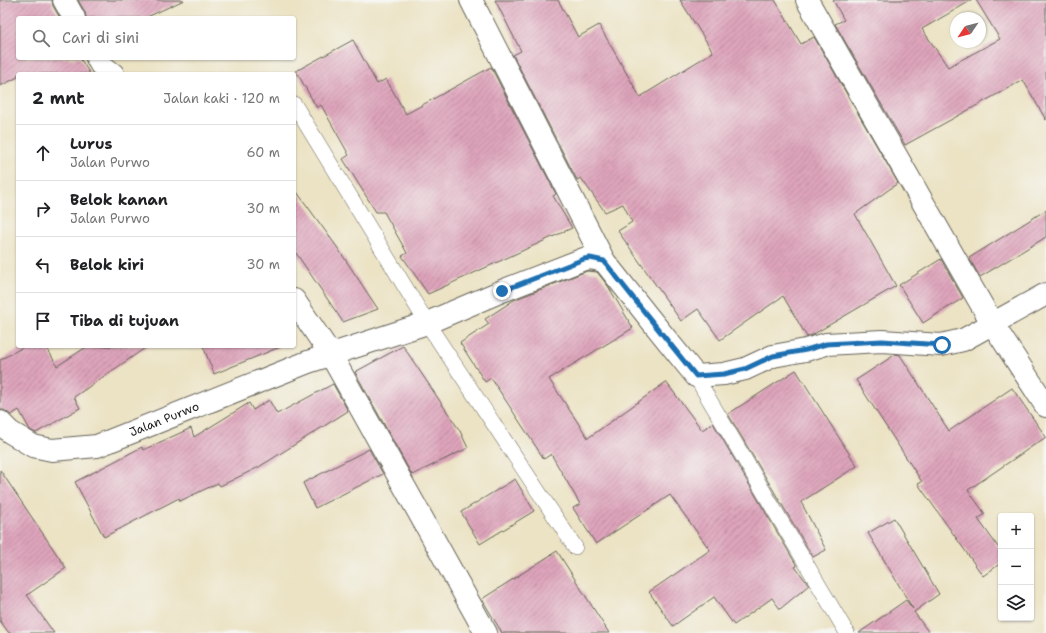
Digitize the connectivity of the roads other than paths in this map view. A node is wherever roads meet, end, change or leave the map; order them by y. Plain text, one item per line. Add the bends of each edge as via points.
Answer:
1 (64, 0) edge
2 (471, 0) edge
3 (806, 0) edge
4 (73, 16) edge
5 (98, 60) edge
6 (110, 72) edge
7 (296, 107) edge
8 (604, 261) junction
9 (1046, 294) edge
10 (296, 303) edge
11 (428, 323) junction
12 (992, 323) junction
13 (331, 355) junction
14 (696, 376) junction
15 (1046, 406) edge
16 (0, 422) edge
17 (575, 547) dead end
18 (486, 633) edge
19 (847, 633) edge

1 - 4 street
2 - 8 street
3 - 12 street
5 - 6 street
7 - 11 lane
8 - 11 street, Jalan Purwo via 584,259
8 - 14 street
9 - 12 street
10 - 13 street
11 - 13 street, Jalan Purwo
11 - 17 lane
12 - 14 street via 963,340 942,345 882,341 826,344 773,356 745,369
12 - 15 street
13 - 16 street, Jalan Purwo via 97,446 52,450 33,446 10,432
13 - 18 street
14 - 19 lane

